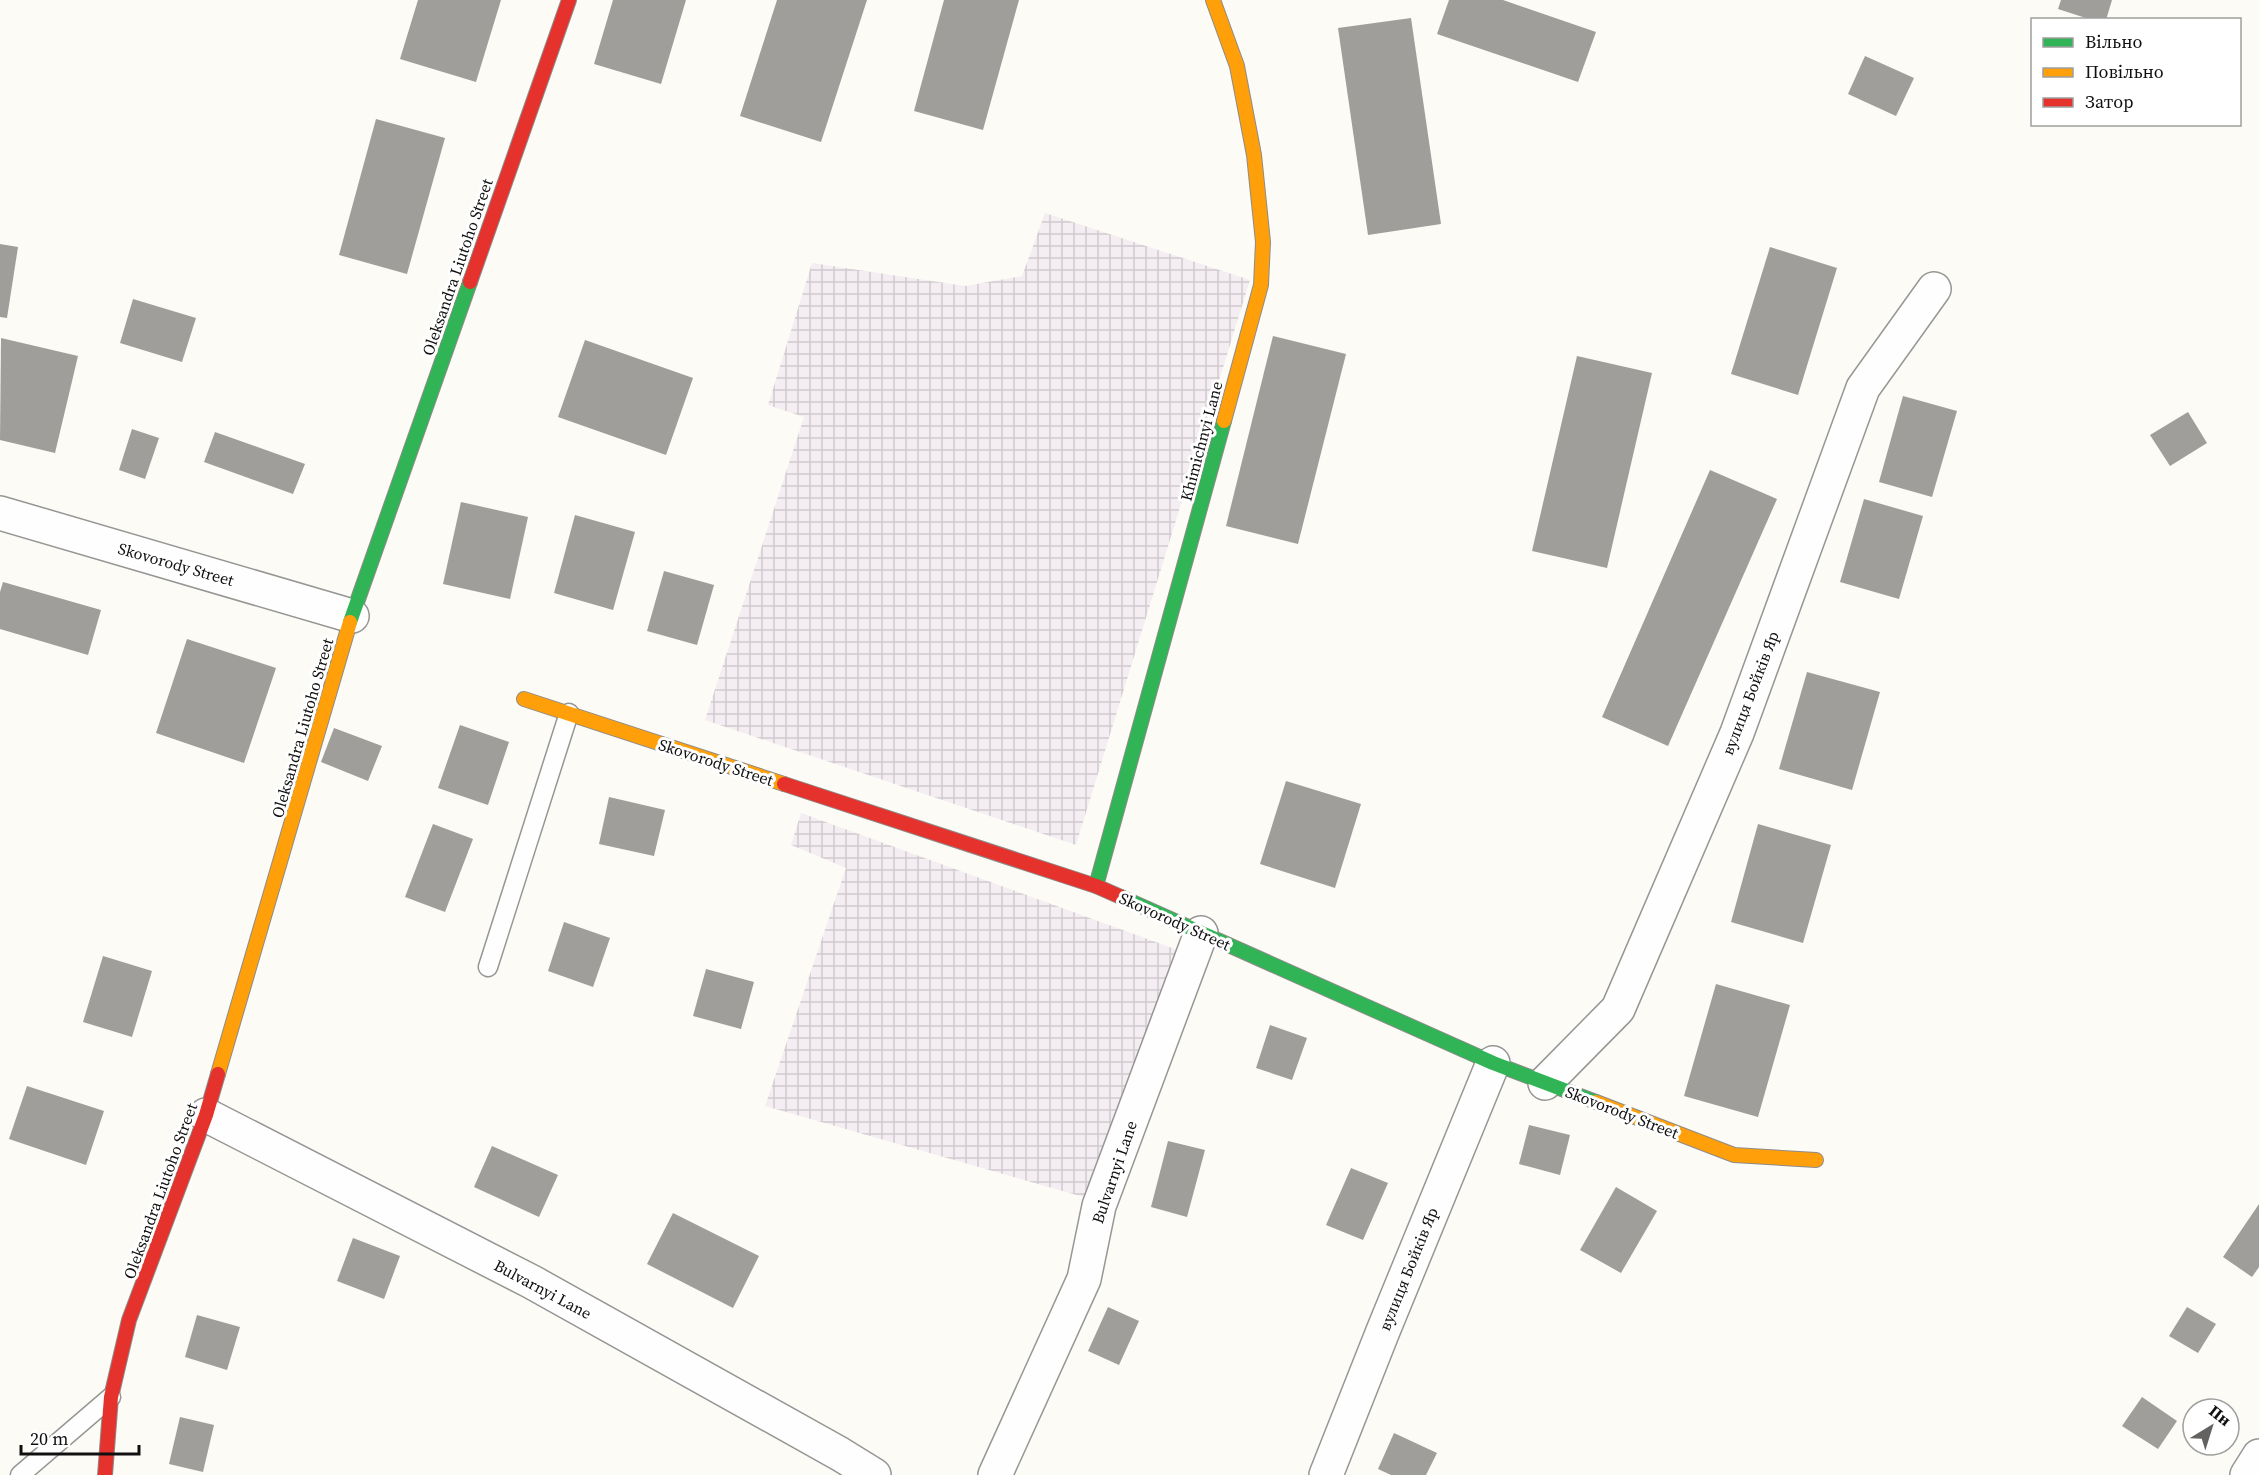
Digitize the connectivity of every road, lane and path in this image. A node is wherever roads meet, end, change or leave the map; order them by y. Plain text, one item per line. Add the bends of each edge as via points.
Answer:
1 (569, 0) edge
2 (1213, 0) edge
3 (1934, 289) dead end
4 (0, 513) edge
5 (352, 616) junction
6 (524, 699) dead end
7 (568, 713) junction
8 (1096, 886) junction
9 (1201, 933) junction
10 (488, 967) dead end
11 (1492, 1063) junction
12 (1545, 1083) junction
13 (206, 1116) junction
14 (1816, 1160) dead end
15 (111, 1397) junction
16 (2259, 1456) edge
17 (20, 1475) edge
18 (105, 1475) edge
19 (874, 1475) edge
20 (994, 1475) edge
21 (1326, 1475) edge
22 (2247, 1475) edge

1 - 5 street, Oleksandra Liutoho Street
2 - 8 street, Khimichnyi Lane via 1237,66 1254,155 1263,242 1261,285
3 - 12 street, вулиця Бойків Яр via 1863,388 1737,733 1618,1009
4 - 5 street, Skovorody Street
5 - 13 street, Oleksandra Liutoho Street
6 - 7 street, Skovorody Street
7 - 8 street, Skovorody Street
7 - 10 lane
8 - 9 street, Skovorody Street
9 - 11 street, Skovorody Street
9 - 20 street, Bulvarnyi Lane via 1099,1206 1084,1279
11 - 12 street, Skovorody Street
11 - 21 street, вулиця Бойків Яр
12 - 14 street, Skovorody Street via 1734,1155
13 - 15 street, Oleksandra Liutoho Street via 129,1320
13 - 19 street, Bulvarnyi Lane via 532,1282
15 - 17 lane
15 - 18 street, Oleksandra Liutoho Street
16 - 22 street

